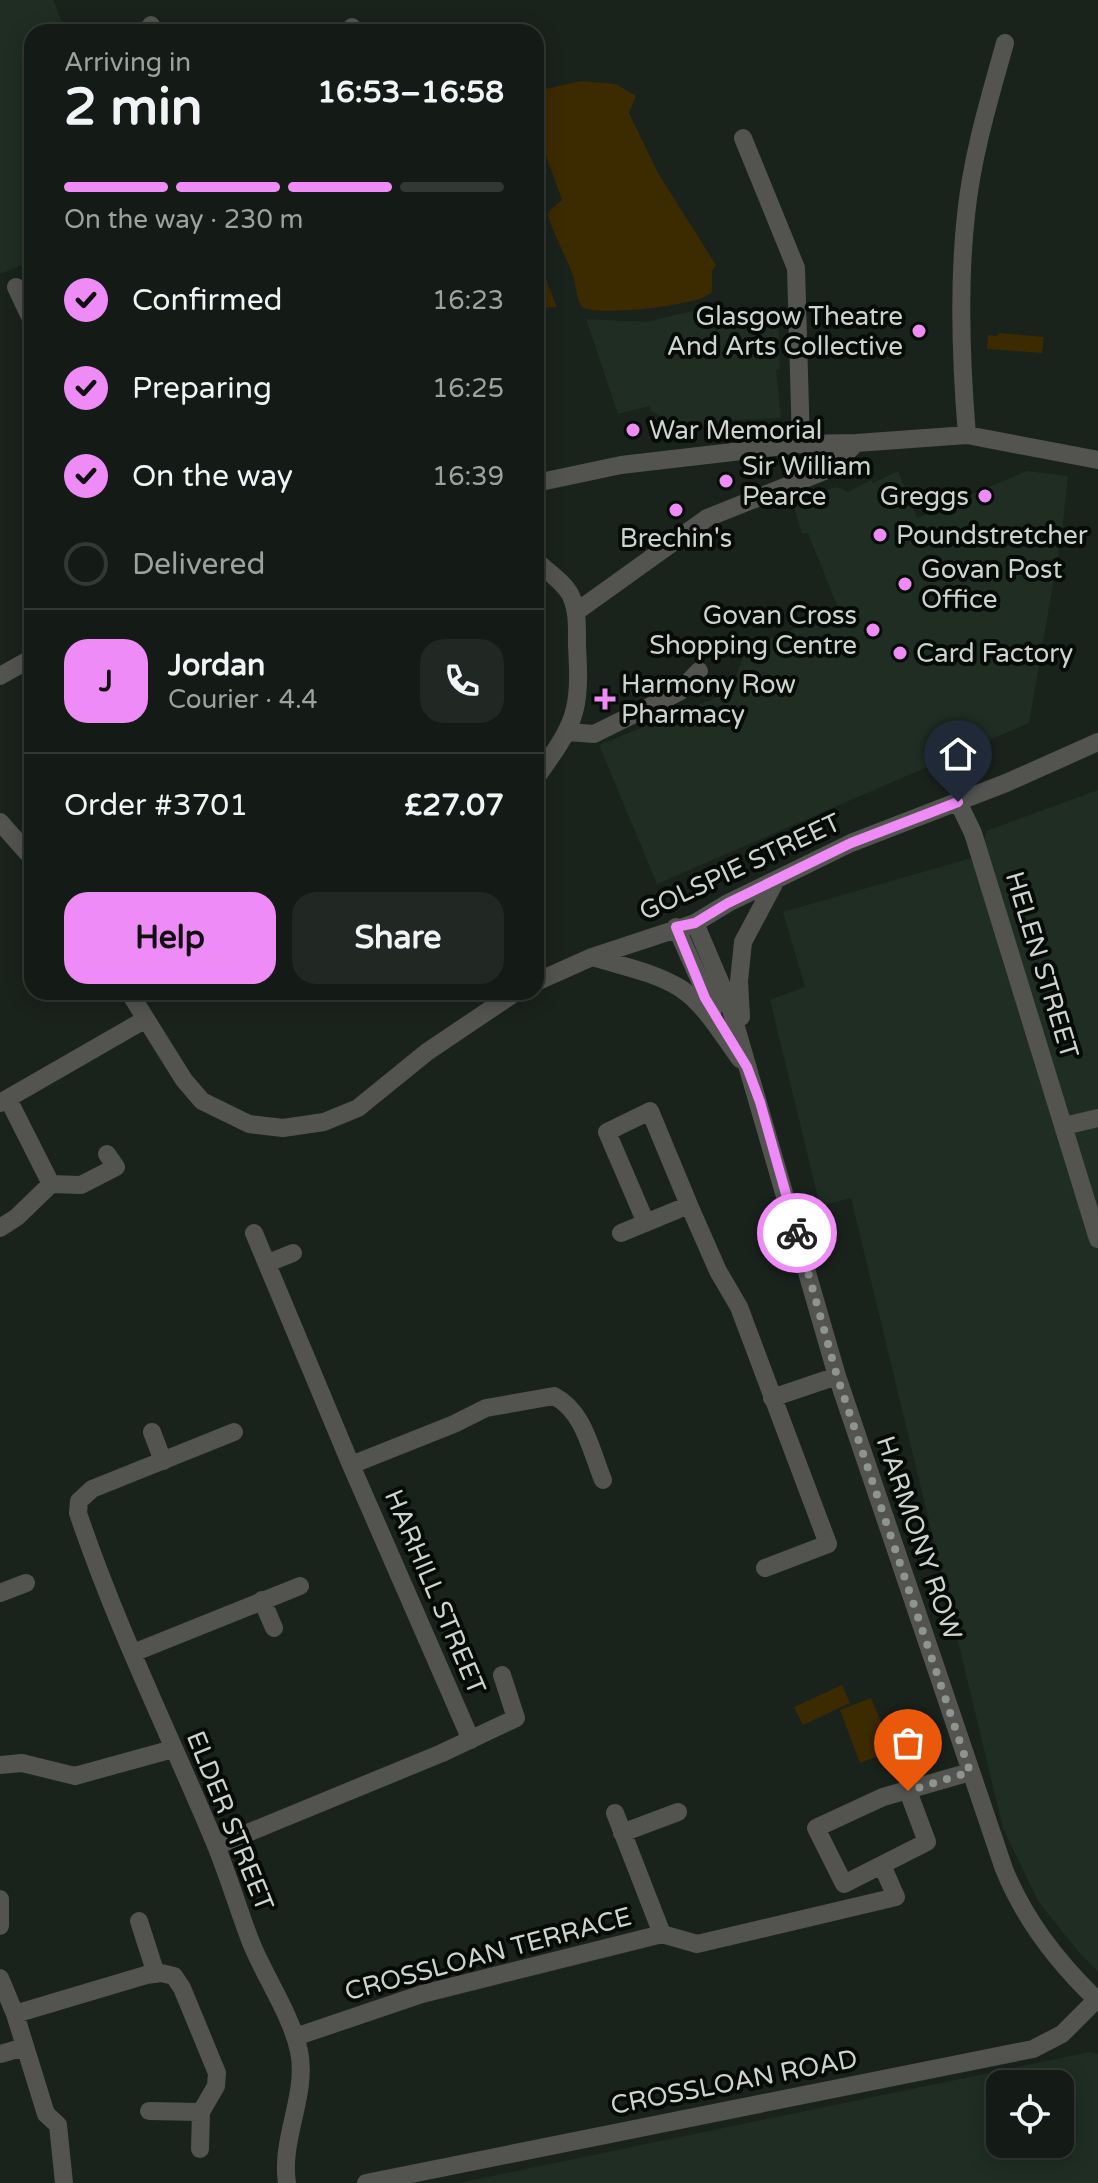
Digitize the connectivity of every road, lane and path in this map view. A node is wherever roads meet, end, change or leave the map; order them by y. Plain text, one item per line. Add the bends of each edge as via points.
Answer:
1 (1005, 43) dead end
2 (743, 138) dead end
3 (16, 287) dead end
4 (24, 304) edge
5 (967, 435) junction
6 (856, 443) junction
7 (801, 444) junction
8 (1098, 460) edge
9 (544, 481) edge
10 (544, 569) edge
11 (576, 612) junction
12 (24, 662) edge
13 (699, 671) dead end
14 (0, 676) edge
15 (568, 732) junction
16 (1098, 742) edge
17 (544, 766) edge
18 (958, 802) junction
19 (0, 822) edge
20 (0, 833) edge
21 (18, 843) junction
22 (24, 849) edge
23 (776, 880) junction
24 (695, 923) junction
25 (676, 927) junction
26 (592, 957) junction
27 (544, 978) edge
28 (134, 1000) edge
29 (504, 1000) edge
30 (146, 1019) junction
31 (747, 1067) junction
32 (4, 1101) edge
33 (1098, 1118) edge
34 (1064, 1126) junction
35 (107, 1154) dead end
36 (51, 1184) junction
37 (689, 1205) junction
38 (646, 1223) junction
39 (0, 1228) edge
40 (254, 1233) dead end
41 (621, 1233) dead end
42 (1098, 1239) edge
43 (293, 1253) dead end
44 (268, 1263) junction
45 (837, 1376) junction
46 (772, 1398) junction
47 (152, 1432) dead end
48 (234, 1432) dead end
49 (163, 1461) junction
50 (351, 1465) junction
51 (603, 1480) dead end
52 (765, 1568) dead end
53 (26, 1583) dead end
54 (300, 1586) dead end
55 (0, 1593) edge
56 (262, 1600) junction
57 (274, 1628) dead end
58 (133, 1653) junction
59 (502, 1675) dead end
60 (471, 1740) junction
61 (173, 1749) junction
62 (0, 1765) edge
63 (970, 1772) junction
64 (908, 1791) junction
65 (678, 1812) dead end
66 (615, 1813) dead end
67 (622, 1833) junction
68 (216, 1846) junction
69 (882, 1865) junction
70 (0, 1899) edge
71 (139, 1921) dead end
72 (0, 1926) edge
73 (662, 1934) junction
74 (156, 1974) junction
75 (0, 1978) edge
76 (1097, 2000) edge
77 (15, 2014) junction
78 (295, 2037) junction
79 (25, 2047) junction
80 (0, 2054) edge
81 (149, 2111) dead end
82 (201, 2112) junction
83 (200, 2149) dead end
84 (64, 2183) edge
85 (287, 2183) edge
86 (366, 2183) edge

1 - 5 street via 979,135 966,215 962,304
2 - 7 street via 796,268
3 - 4 street
5 - 6 street
5 - 8 street
6 - 7 street
6 - 11 street via 832,468 698,524
7 - 9 street via 621,465
10 - 11 street via 570,594
11 - 15 street via 579,686
12 - 14 street
13 - 15 street via 679,692 594,734
15 - 17 street
16 - 18 street, GOLSPIE STREET
18 - 23 street, GOLSPIE STREET via 851,843
18 - 34 street, HELEN STREET via 973,833
19 - 21 street
20 - 21 street
21 - 22 street
23 - 24 street, GOLSPIE STREET
23 - 31 street, HARMONY ROW via 743,942 739,966
24 - 25 street, GOLSPIE STREET
24 - 31 street, HARMONY ROW via 729,1003
25 - 26 street, GOLSPIE STREET
25 - 31 street, HARMONY ROW via 705,998
26 - 27 street, GOLSPIE STREET
26 - 31 street, HARMONY ROW via 682,989
28 - 30 street
29 - 30 street via 427,1052 358,1108 302,1127 249,1124 202,1101
30 - 32 street
31 - 45 street, HARMONY ROW
32 - 36 street
33 - 34 street
34 - 42 street, HELEN STREET
35 - 36 street via 116,1167 81,1185
36 - 39 street
37 - 38 street
37 - 38 street via 650,1111 607,1132
37 - 46 street via 739,1307
38 - 41 street
40 - 44 street, HARHILL STREET
43 - 44 street
44 - 50 street, HARHILL STREET
45 - 46 street
45 - 63 street, HARMONY ROW
46 - 52 street via 828,1544
47 - 49 street
48 - 49 street
49 - 58 street, ELDER STREET via 92,1489 79,1501 78,1513
50 - 51 street, HARHILL STREET via 486,1408 554,1396 576,1415
50 - 60 street, HARHILL STREET
53 - 55 street
54 - 56 street
56 - 57 street
56 - 58 street
58 - 61 street, ELDER STREET
59 - 60 street, HARHILL STREET via 516,1718
60 - 68 street, HARHILL STREET
61 - 62 street via 75,1776 22,1763
61 - 68 street, ELDER STREET
63 - 64 street
63 - 76 street, HARMONY ROW via 1026,1916
64 - 69 street via 927,1842
64 - 69 street via 816,1828 844,1884
65 - 67 street
66 - 67 street, CROSSLOAN TERRACE
67 - 73 street, CROSSLOAN TERRACE
68 - 78 street, ELDER STREET via 252,1945
69 - 73 street via 896,1897 702,1943
70 - 72 street
71 - 74 street
73 - 78 street, CROSSLOAN TERRACE via 422,1994
74 - 77 street
74 - 82 street via 174,1976 182,1988 217,2073 216,2086
75 - 77 street
76 - 86 street, CROSSLOAN ROAD via 1062,2034 1033,2049
77 - 79 street
78 - 85 street, ELDER STREET via 299,2083 287,2148
79 - 80 street
79 - 84 street via 46,2114 58,2125
81 - 82 street
82 - 83 street

